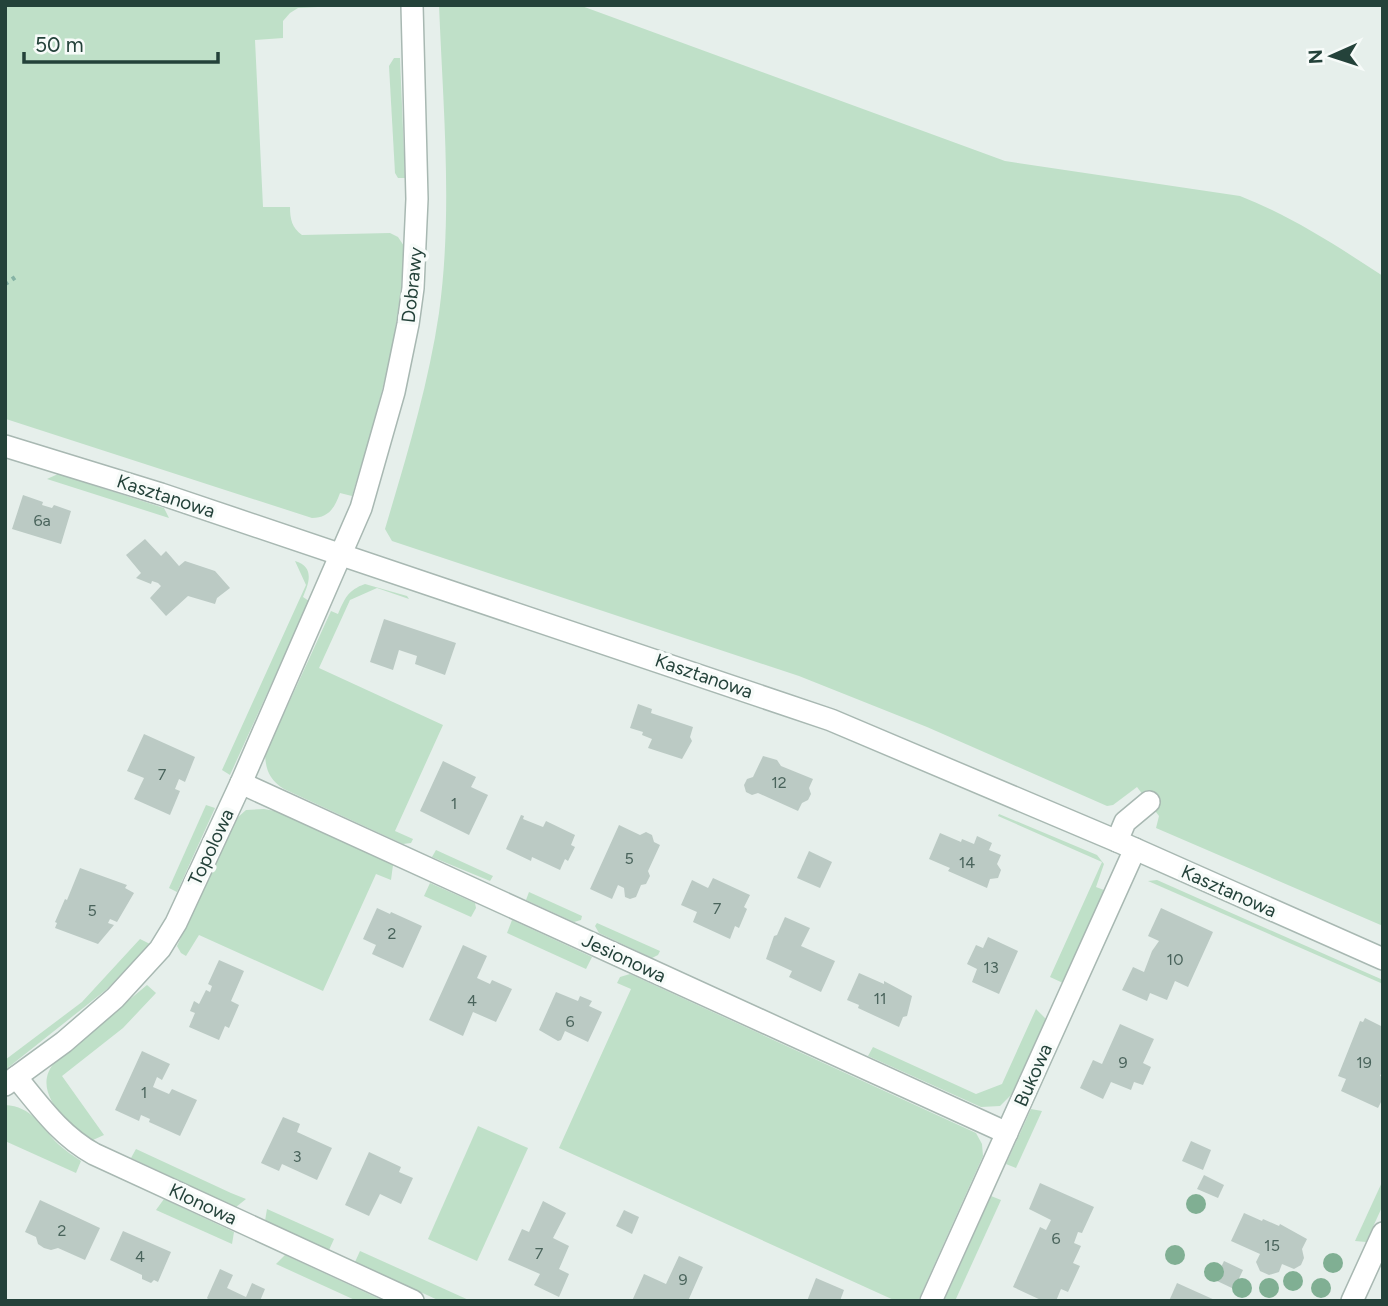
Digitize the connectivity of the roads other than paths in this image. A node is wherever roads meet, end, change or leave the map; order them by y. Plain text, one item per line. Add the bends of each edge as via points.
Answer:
1 (412, 5) edge
2 (5, 446) edge
3 (342, 554) junction
4 (241, 783) junction
5 (1149, 802) dead end
6 (1126, 845) junction
7 (1383, 959) edge
8 (11, 1081) edge
9 (1007, 1133) junction
10 (1383, 1233) edge
11 (413, 1301) edge
12 (931, 1301) edge
13 (1352, 1301) edge

1 - 3 street, Dobrawy via 417,199 413,288 384,434 362,508
2 - 3 street, Kasztanowa
3 - 4 street, Topolowa
3 - 6 street, Kasztanowa via 831,720
4 - 8 street, Topolowa via 160,949 115,998
4 - 9 street, Jesionowa
5 - 6 street, Bukowa via 1125,822
6 - 7 street, Kasztanowa
6 - 9 street, Bukowa
8 - 11 street, Klonowa via 74,1143
9 - 12 street, Bukowa
10 - 13 street

